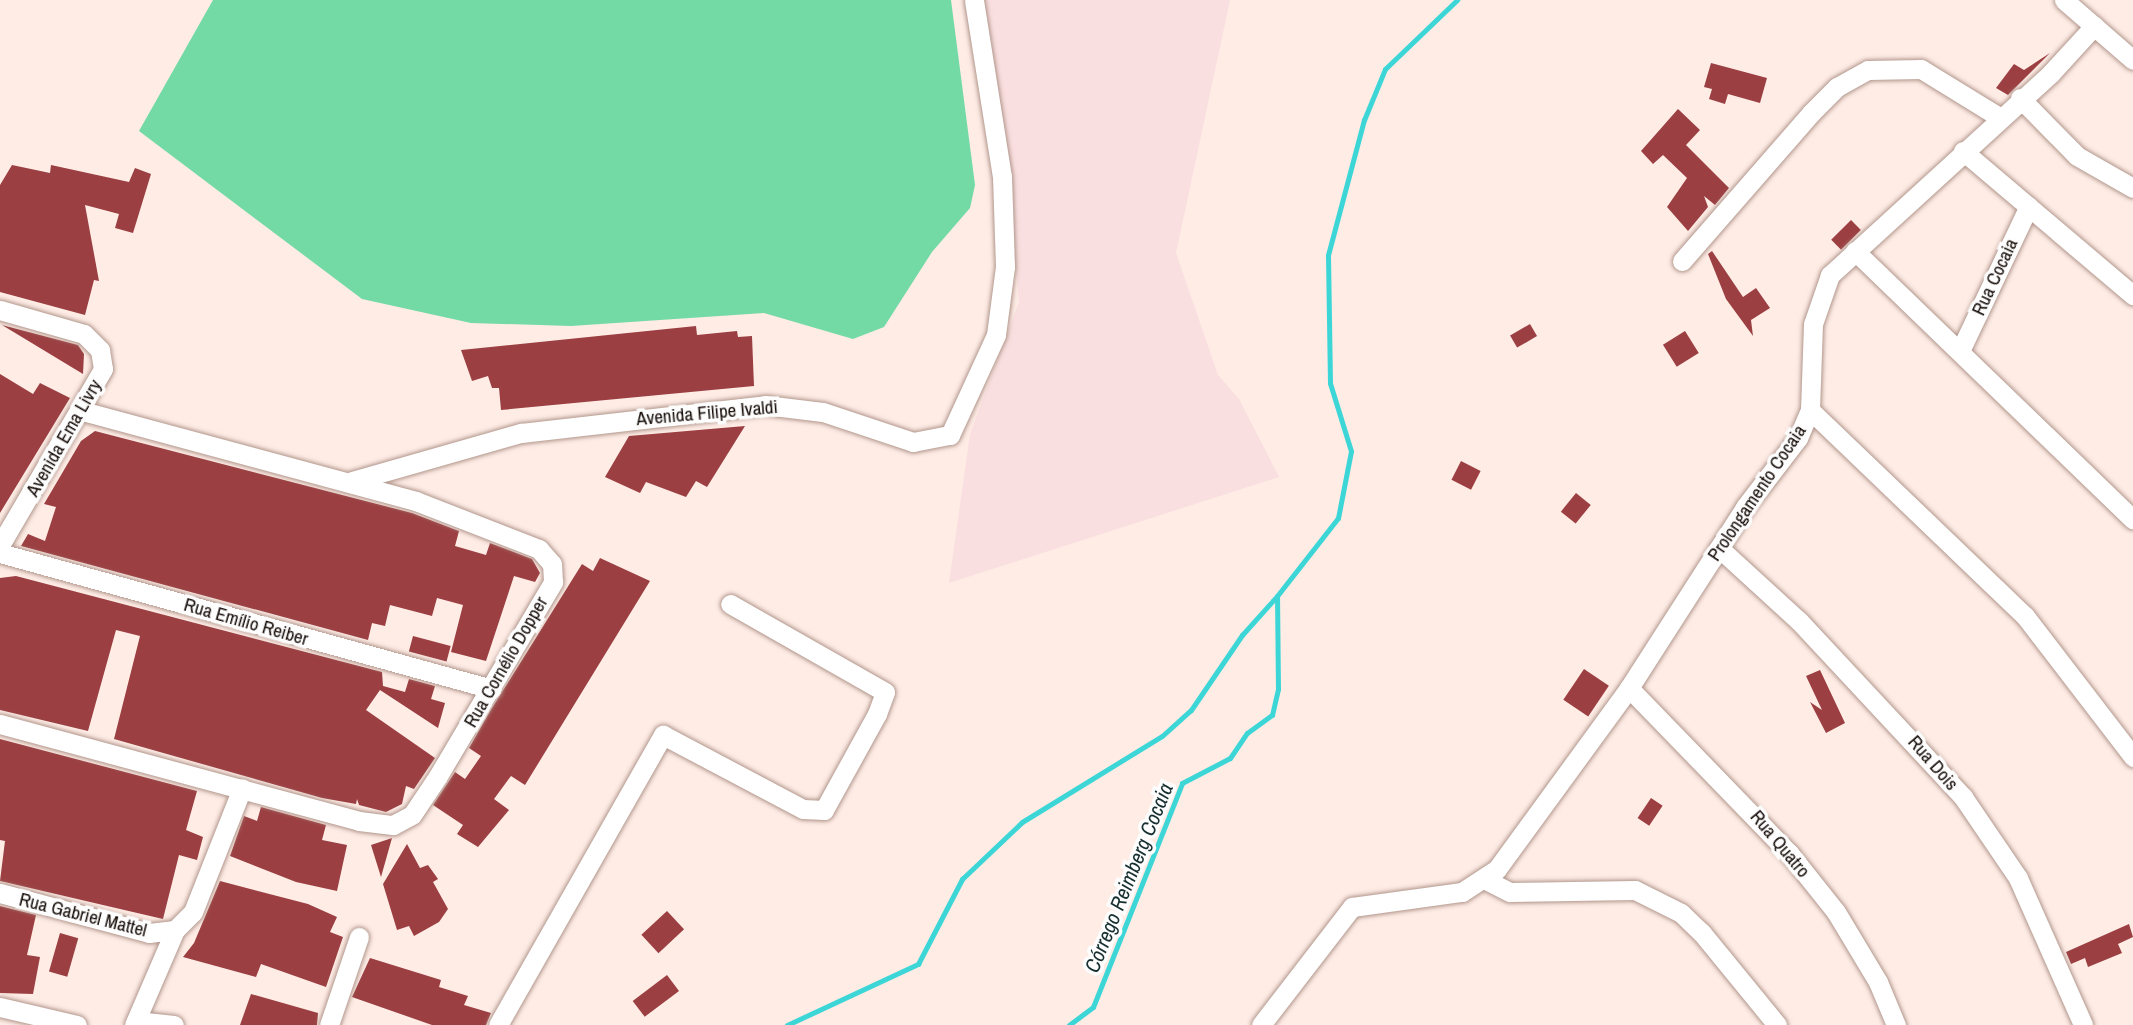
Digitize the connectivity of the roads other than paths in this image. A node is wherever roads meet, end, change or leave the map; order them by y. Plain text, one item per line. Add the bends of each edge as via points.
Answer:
1 (974, 0) edge
2 (2064, 0) edge
3 (2094, 26) junction
4 (2133, 60) edge
5 (2021, 98) junction
6 (1998, 117) junction
7 (1963, 151) junction
8 (2133, 188) edge
9 (2029, 206) junction
10 (1855, 251) junction
11 (1682, 261) dead end
12 (2133, 295) edge
13 (0, 310) edge
14 (1961, 349) junction
15 (1810, 410) junction
16 (82, 411) junction
17 (352, 481) junction
18 (2133, 519) edge
19 (0, 545) edge
20 (1719, 548) junction
21 (0, 553) edge
22 (730, 604) dead end
23 (1629, 688) junction
24 (492, 689) junction
25 (0, 724) edge
26 (2133, 757) edge
27 (242, 788) junction
28 (1486, 880) junction
29 (0, 893) edge
30 (175, 930) junction
31 (359, 937) dead end
32 (0, 1007) edge
33 (135, 1023) edge
34 (77, 1025) edge
35 (174, 1025) edge
36 (329, 1025) edge
37 (498, 1025) edge
38 (1261, 1025) edge
39 (1777, 1025) edge
40 (1896, 1025) edge
41 (2082, 1025) edge

1 - 17 street, Avenida Filipe Ivaldi via 1002,177 1005,267 996,335 950,435 913,442 823,412 765,405 521,433
2 - 3 street
3 - 4 street
3 - 5 street, Prolongamento Cocaia
5 - 6 street, Prolongamento Cocaia
5 - 8 street via 2077,156
6 - 7 street, Prolongamento Cocaia
6 - 11 street via 1921,69 1868,70 1838,87 1811,113
7 - 9 street
7 - 10 street, Prolongamento Cocaia
9 - 12 street
9 - 14 street, Rua Cocaia
10 - 14 street
10 - 15 street, Prolongamento Cocaia via 1830,275 1816,311
13 - 16 street, Avenida Ema Livry via 94,341 103,369
14 - 18 street
15 - 20 street, Prolongamento Cocaia via 1789,452
15 - 26 street via 2025,616
16 - 17 street, Rua Cornélio Dopper
16 - 19 street, Avenida Ema Livry
17 - 24 street, Rua Cornélio Dopper via 502,533 547,555 553,582
20 - 23 street, Prolongamento Cocaia
20 - 41 street, Rua Dois via 1808,630 1963,797 2013,868
21 - 24 street, Rua Emílio Reiber
22 - 37 street via 885,692 877,714 824,810 803,809 663,735
23 - 28 street, Prolongamento Cocaia
23 - 40 street, Rua Quatro via 1790,853 1836,912 1878,982
24 - 27 street, Rua Cornélio Dopper via 403,822 359,821
25 - 27 street, Rua Cornélio Dopper
27 - 30 street, Rua Gabriel Mattel via 193,912
28 - 38 street via 1462,892 1352,907
28 - 39 street via 1510,892 1635,890 1695,926
29 - 30 street, Rua Gabriel Mattel via 149,933
30 - 33 street
31 - 36 street
32 - 34 street
33 - 35 street

